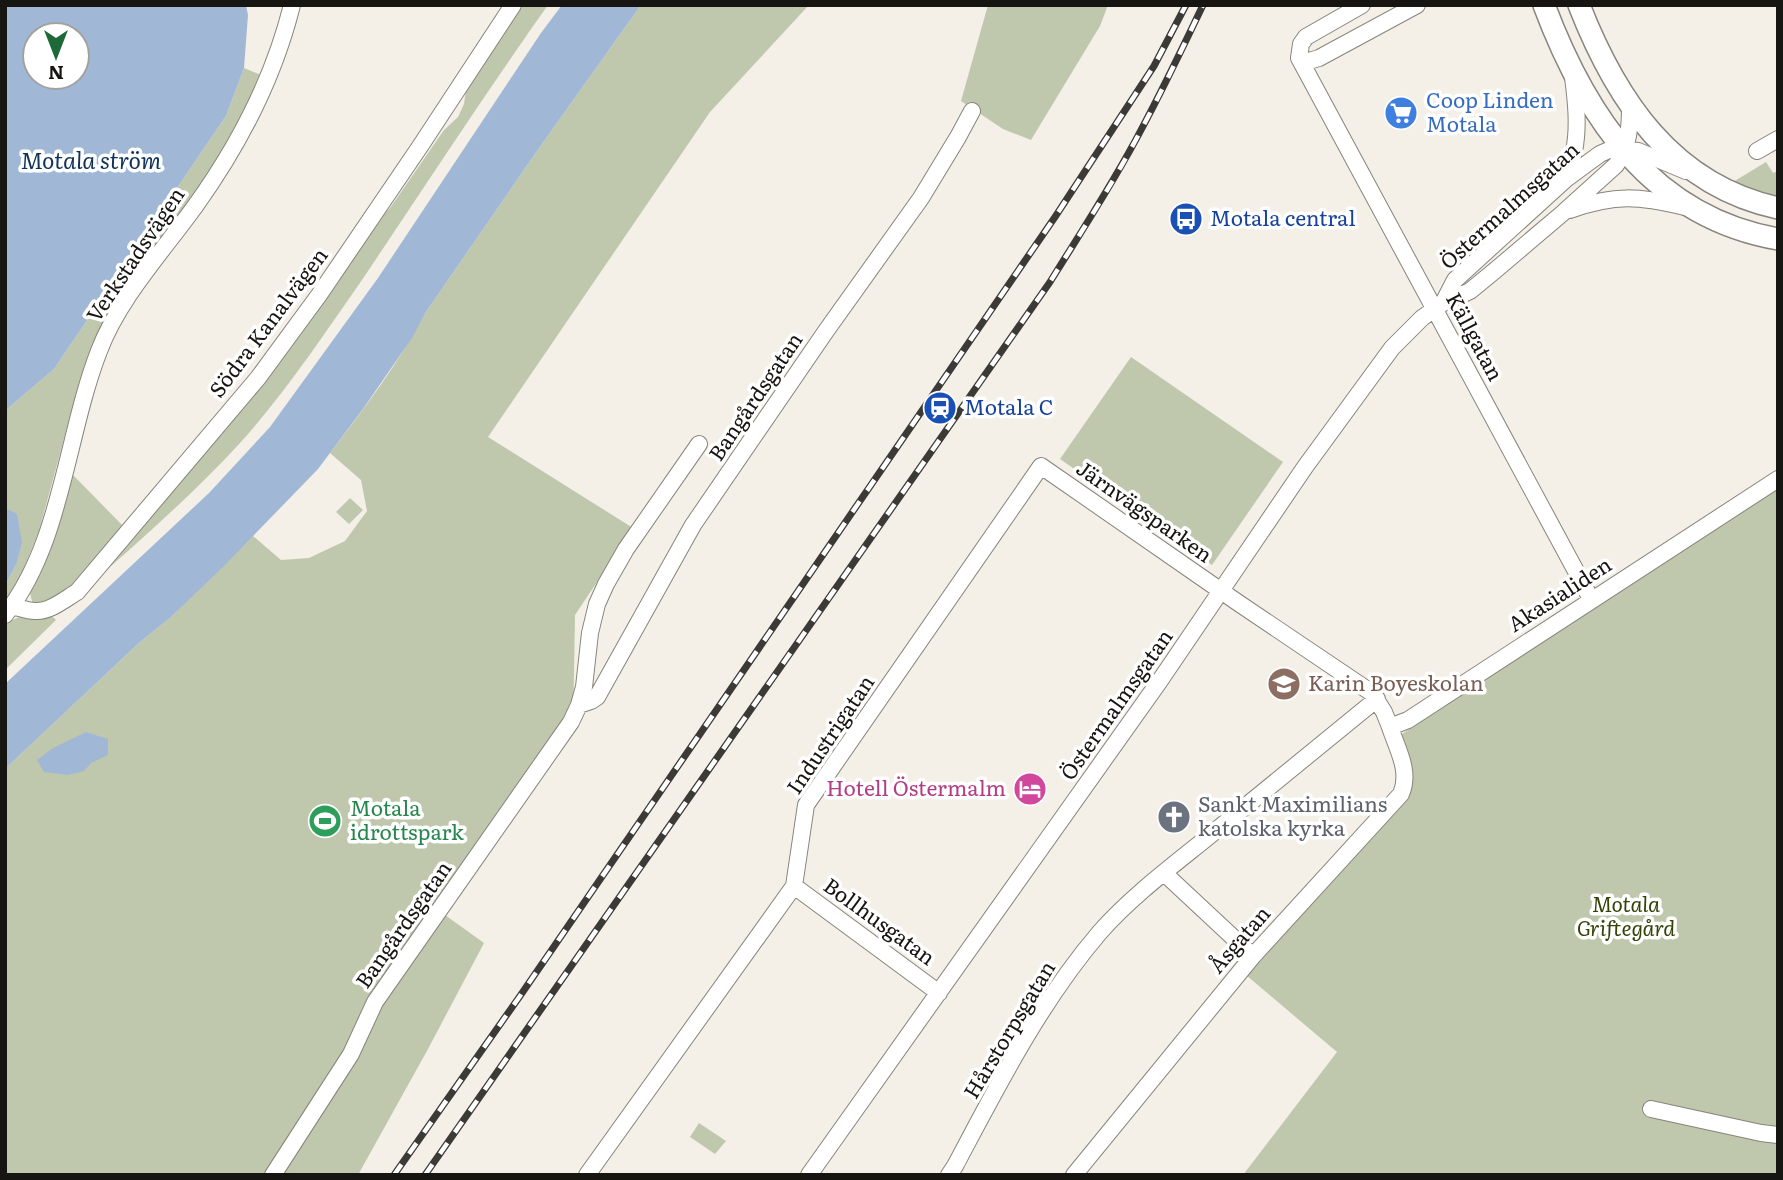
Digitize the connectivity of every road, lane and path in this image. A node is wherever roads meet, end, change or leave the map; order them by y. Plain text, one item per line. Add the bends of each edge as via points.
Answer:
1 (292, 5) edge
2 (513, 5) edge
3 (1362, 5) edge
4 (1418, 5) edge
5 (1544, 5) edge
6 (1579, 5) edge
7 (1299, 58) junction
8 (1573, 72) junction
9 (1630, 106) junction
10 (972, 111) dead end
11 (1778, 139) edge
12 (1624, 149) junction
13 (1756, 151) dead end
14 (1566, 178) junction
15 (1708, 180) junction
16 (1689, 207) junction
17 (1778, 208) edge
18 (1564, 212) junction
19 (1778, 239) edge
20 (1439, 306) junction
21 (699, 444) dead end
22 (1041, 466) joint
23 (1778, 479) edge
24 (1222, 592) junction
25 (1591, 599) junction
26 (9, 610) edge
27 (1377, 699) junction
28 (579, 705) junction
29 (1390, 727) junction
30 (1164, 873) junction
31 (794, 886) junction
32 (1253, 956) junction
33 (939, 993) junction
34 (1651, 1109) dead end
35 (1778, 1135) edge
36 (957, 1172) edge
37 (273, 1175) edge
38 (587, 1175) edge
39 (809, 1175) edge
40 (1074, 1175) edge

1 - 26 street, Verkstadsvägen via 260,97 228,156 130,295 100,348 50,524 35,565
2 - 26 street, Södra Kanalvägen via 319,295 258,378 77,592 42,610
3 - 7 street via 1306,37
4 - 7 street via 1319,58
5 - 8 main road
6 - 9 main road
7 - 20 street, Källgatan
8 - 12 main road via 1602,123
8 - 14 street via 1576,138
9 - 12 street
9 - 15 main road via 1669,151
10 - 28 street, Bangårdsgatan via 921,198 693,525 606,685 597,697
11 - 13 street
12 - 14 street, Östermalmsgatan via 1600,153
12 - 15 street via 1648,154
12 - 16 main road via 1657,184
12 - 18 street, Östermalmsgatan via 1622,158
14 - 20 street, Östermalmsgatan via 1455,280
15 - 17 main road via 1736,195
16 - 18 street via 1634,198 1591,203
16 - 19 main road via 1746,232
18 - 20 street, Östermalmsgatan via 1470,291
20 - 24 street, Östermalmsgatan via 1392,348
20 - 25 street, Källgatan
21 - 28 street, Bangårdsgatan via 606,584 590,633
22 - 24 street, Järnvägsparken
22 - 31 street, Industrigatan via 806,804
23 - 25 street, Akasialiden
24 - 27 street, Järnvägsparken
24 - 33 street, Östermalmsgatan
25 - 29 street, Akasialiden via 1408,720
27 - 29 street
27 - 30 street, Hårstorpsgatan
28 - 37 street, Bangårdsgatan via 562,736 375,1002 351,1054
29 - 32 street, Åsgatan via 1405,771 1401,794
30 - 32 street
30 - 36 street, Hårstorpsgatan via 1100,933 1050,997 992,1098
31 - 33 street, Bollhusgatan
31 - 38 street, Industrigatan
32 - 40 street, Åsgatan
33 - 39 street, Östermalmsgatan
34 - 35 street

